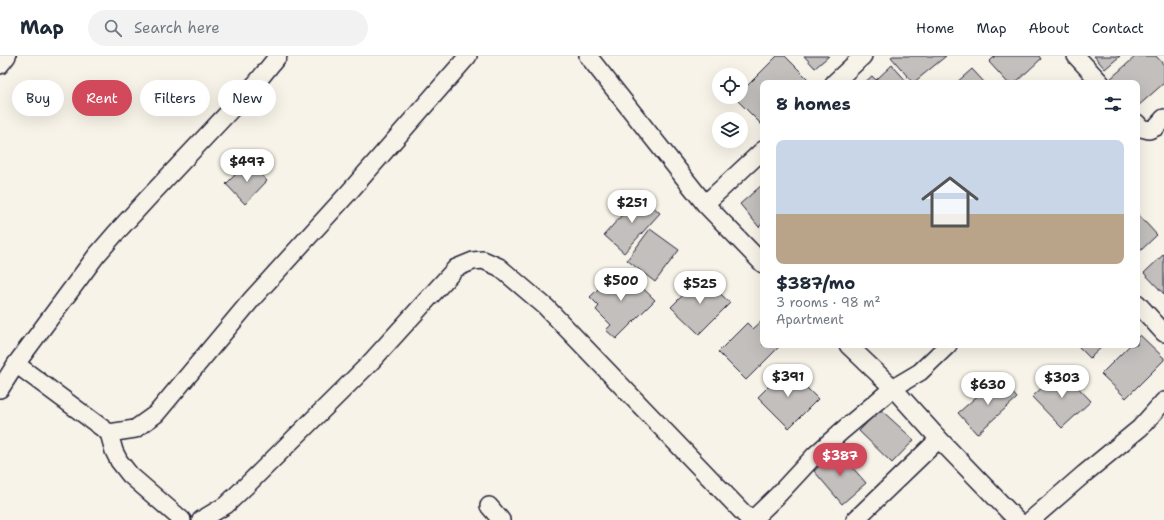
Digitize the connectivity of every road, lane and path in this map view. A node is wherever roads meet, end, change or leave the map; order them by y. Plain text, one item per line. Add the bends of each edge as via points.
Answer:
1 (7, 56) edge
2 (278, 56) edge
3 (468, 56) edge
4 (588, 56) edge
5 (863, 56) edge
6 (1076, 56) edge
7 (0, 65) edge
8 (837, 80) edge
9 (1097, 80) edge
10 (1164, 118) edge
11 (1140, 127) edge
12 (760, 153) edge
13 (705, 204) junction
14 (760, 260) edge
15 (1140, 306) edge
16 (1164, 333) edge
17 (851, 348) edge
18 (945, 348) edge
19 (16, 364) junction
20 (893, 388) junction
21 (0, 389) edge
22 (1164, 401) edge
23 (109, 433) junction
24 (939, 438) junction
25 (489, 506) dead end
26 (182, 520) edge
27 (201, 520) edge
28 (501, 520) edge
29 (751, 520) edge
30 (855, 520) edge
31 (1017, 520) edge
32 (1031, 520) edge

1 - 7 street
2 - 19 street via 96,256
3 - 23 street via 252,299 156,414 136,429
4 - 13 street
5 - 8 street
6 - 9 street
10 - 11 street via 1150,130
12 - 13 street
13 - 14 street
15 - 16 street
17 - 20 street
18 - 20 street via 920,372
19 - 21 street
19 - 23 street
20 - 24 street
20 - 29 street via 815,455
22 - 32 street via 1140,428
23 - 26 street via 119,461 130,475
24 - 30 street
24 - 31 street
25 - 28 street
27 - 29 street via 226,505 248,484 369,364 456,268 483,260 499,268 546,307

